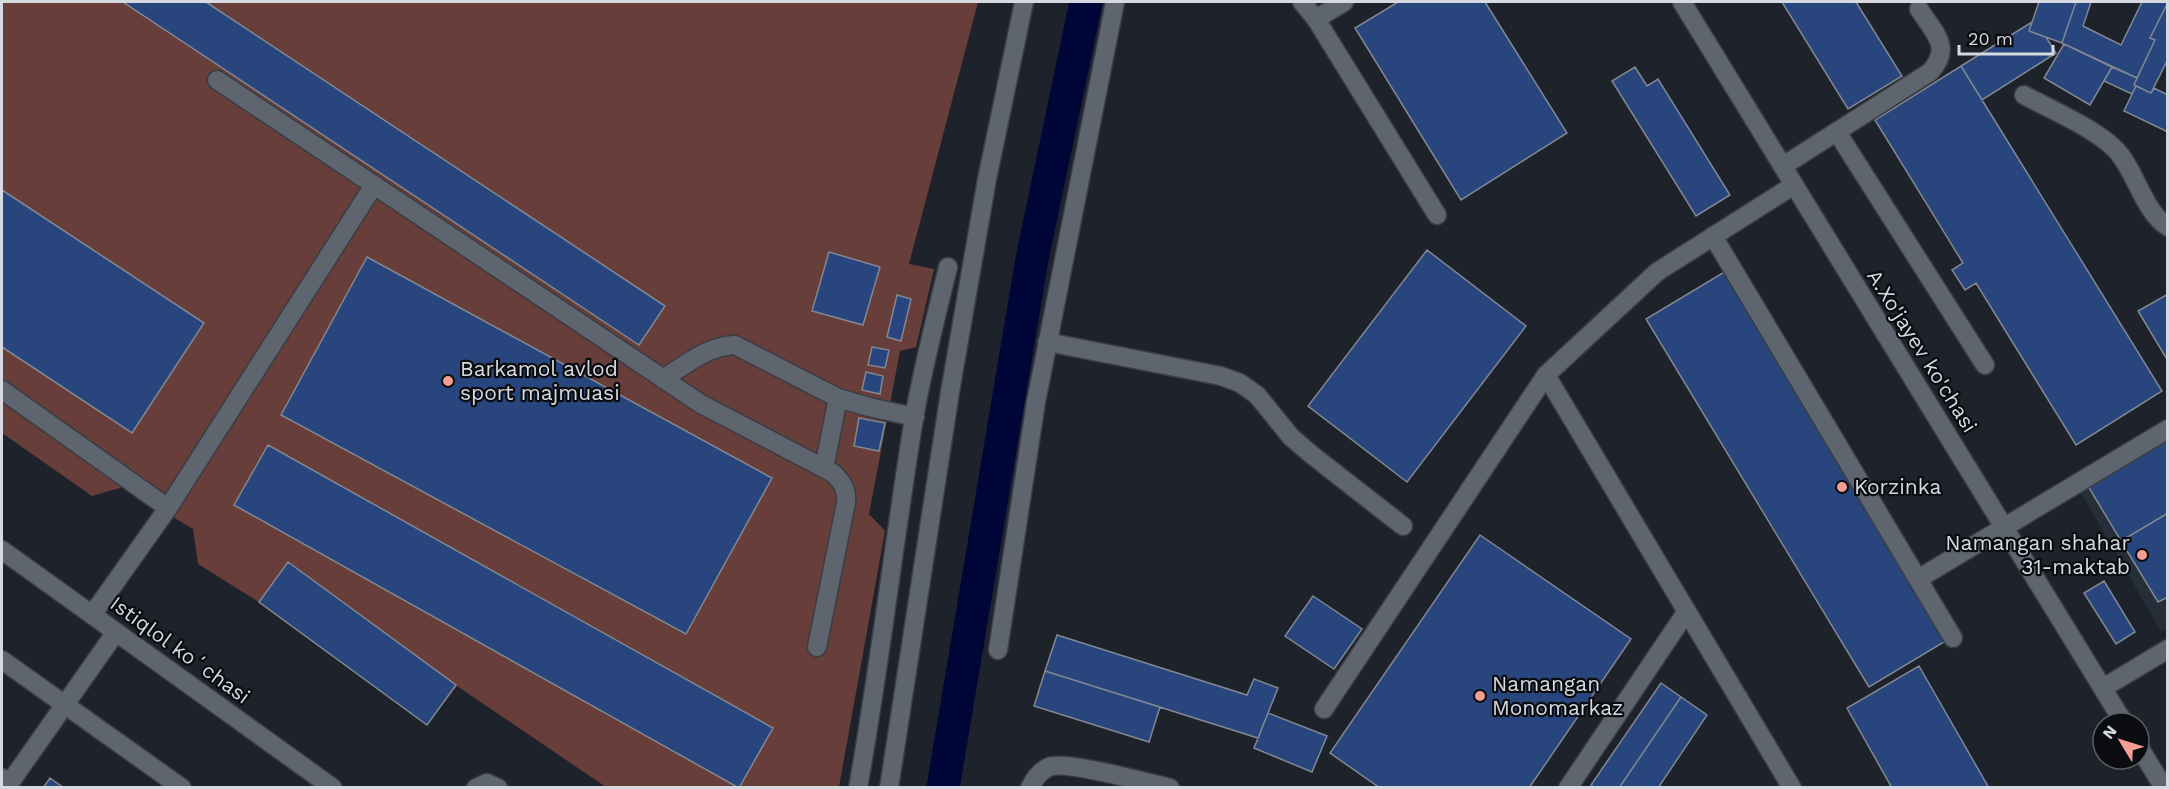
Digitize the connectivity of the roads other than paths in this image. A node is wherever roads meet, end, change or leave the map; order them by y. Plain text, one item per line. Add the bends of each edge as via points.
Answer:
1 (1024, 2) edge
2 (1115, 2) edge
3 (1302, 2) edge
4 (1344, 2) edge
5 (1682, 2) edge
6 (1919, 9) dead end
7 (1316, 19) junction
8 (217, 80) dead end
9 (2024, 95) dead end
10 (1837, 132) junction
11 (1783, 166) junction
12 (374, 185) junction
13 (1794, 185) junction
14 (1437, 215) dead end
15 (2168, 227) edge
16 (1713, 236) junction
17 (948, 267) dead end
18 (1047, 342) junction
19 (1985, 365) dead end
20 (1546, 375) junction
21 (663, 379) junction
22 (2, 390) edge
23 (838, 398) junction
24 (915, 417) junction
25 (2168, 429) edge
26 (824, 468) junction
27 (168, 508) junction
28 (1403, 526) dead end
29 (2004, 527) junction
30 (2, 550) edge
31 (1918, 579) junction
32 (1687, 611) junction
33 (92, 615) junction
34 (116, 632) junction
35 (1953, 638) dead end
36 (818, 647) dead end
37 (2168, 649) edge
38 (998, 650) dead end
39 (2, 660) edge
40 (2103, 688) junction
41 (65, 705) junction
42 (1324, 709) dead end
43 (2117, 711) edge
44 (2151, 767) edge
45 (6, 783) edge
46 (1785, 784) edge
47 (183, 788) edge
48 (333, 788) edge
49 (476, 788) edge
50 (498, 788) edge
51 (858, 788) edge
52 (889, 788) edge
53 (1030, 788) edge
54 (1170, 788) edge
55 (1568, 788) edge
56 (2164, 788) edge

1 - 52 street via 987,179 950,392
2 - 18 street
3 - 7 street
4 - 7 street
5 - 11 street, A.Xo'jayev ko'chasi
6 - 10 street via 1942,51 1938,63
7 - 14 street
8 - 12 street
9 - 15 street via 2117,151 2157,218
10 - 11 street
10 - 19 street
11 - 13 street, A.Xo'jayev ko'chasi
12 - 21 street
12 - 27 street
13 - 16 street
13 - 29 street, A.Xo'jayev ko'chasi
16 - 20 street via 1657,272
16 - 31 street
17 - 24 street
18 - 28 street via 1240,383 1257,395 1291,437
18 - 38 street
20 - 32 street
20 - 42 street
21 - 23 street via 708,351 721,345 735,345
21 - 26 street via 701,404
22 - 27 street
23 - 24 street
23 - 26 street
24 - 51 street
25 - 29 street
26 - 36 street via 843,482 847,493
27 - 33 street
29 - 31 street
29 - 40 street, A.Xo'jayev ko'chasi
30 - 33 street, Istiqlol koʻchasi
31 - 35 street
32 - 46 street
32 - 55 street
33 - 34 street, Istiqlol koʻchasi
34 - 41 street
34 - 48 street, Istiqlol koʻchasi
37 - 40 street
39 - 41 street
40 - 43 street, A.Xo'jayev ko'chasi
41 - 45 street
41 - 47 street
44 - 56 street
49 - 50 street via 488,783
53 - 54 street via 1034,778 1050,766 1069,766

